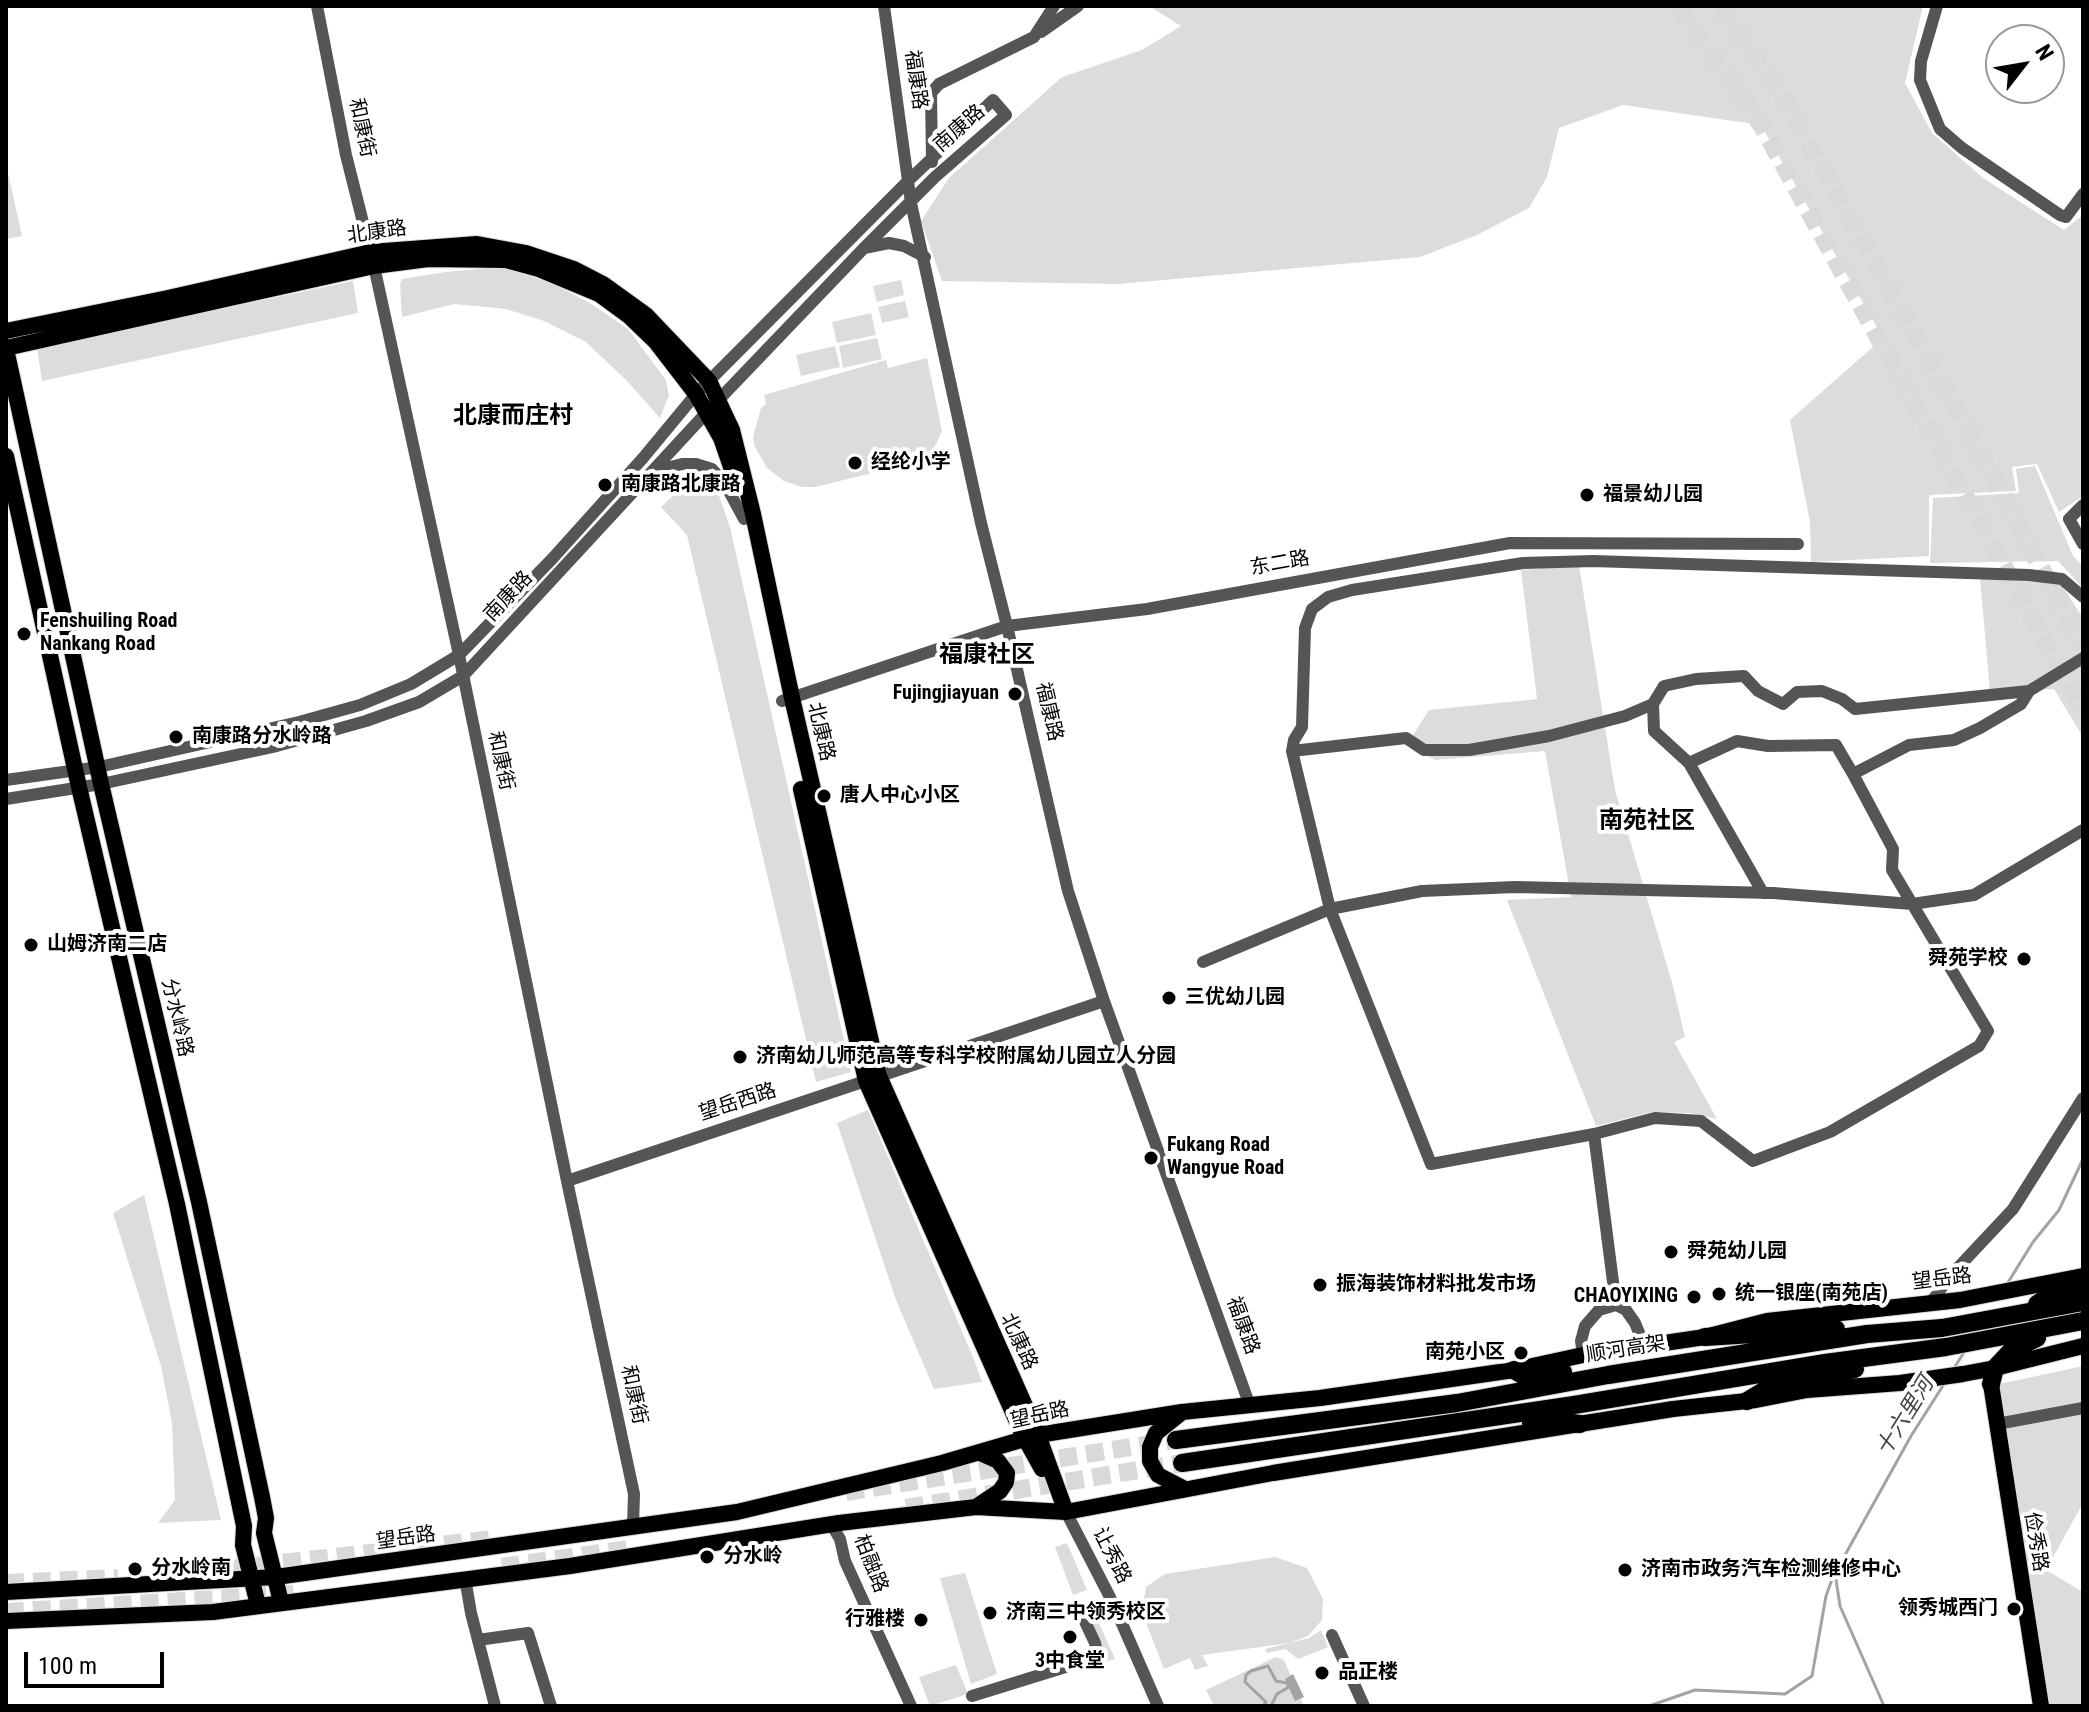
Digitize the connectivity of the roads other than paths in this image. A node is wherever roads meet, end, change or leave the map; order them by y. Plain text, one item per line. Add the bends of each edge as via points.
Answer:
1 (317, 6) edge
2 (884, 6) edge
3 (1054, 6) edge
4 (1078, 6) edge
5 (1937, 6) edge
6 (1034, 37) junction
7 (931, 158) junction
8 (935, 177) junction
9 (908, 181) junction
10 (2083, 194) edge
11 (911, 203) junction
12 (864, 248) junction
13 (925, 257) junction
14 (373, 259) junction
15 (6, 331) edge
16 (6, 349) edge
17 (709, 381) junction
18 (696, 394) junction
19 (713, 406) junction
20 (6, 456) edge
21 (652, 472) junction
22 (2083, 505) edge
23 (744, 519) junction
24 (1798, 544) dead end
25 (2083, 544) edge
26 (2083, 597) edge
27 (1007, 626) junction
28 (459, 655) junction
29 (2083, 658) edge
30 (463, 676) junction
31 (2029, 691) junction
32 (787, 699) junction
33 (1653, 704) junction
34 (1292, 751) junction
35 (1689, 763) junction
36 (77, 769) junction
37 (1853, 774) junction
38 (100, 775) junction
39 (6, 780) edge
40 (79, 787) junction
41 (6, 799) edge
42 (2083, 830) edge
43 (1763, 893) junction
44 (1912, 904) junction
45 (1330, 909) junction
46 (1203, 962) dead end
47 (1104, 1001) junction
48 (873, 1079) junction
49 (2083, 1098) edge
50 (1594, 1134) junction
51 (567, 1181) junction
52 (199, 1202) junction
53 (177, 1204) junction
54 (2083, 1276) edge
55 (2083, 1288) edge
56 (1931, 1302) junction
57 (2083, 1302) edge
58 (1616, 1305) junction
59 (2022, 1313) junction
60 (2069, 1325) edge
61 (1867, 1334) junction
62 (1705, 1337) junction
63 (2083, 1346) edge
64 (1645, 1347) junction
65 (1583, 1355) junction
66 (1882, 1356) junction
67 (1514, 1370) junction
68 (1608, 1375) junction
69 (1993, 1376) junction
70 (1747, 1401) junction
71 (1250, 1406) junction
72 (2083, 1408) edge
73 (1182, 1412) junction
74 (1487, 1418) junction
75 (1580, 1424) junction
76 (1997, 1424) junction
77 (1032, 1436) junction
78 (1176, 1440) tunnel mouth
79 (980, 1453) junction
80 (1182, 1463) tunnel mouth
81 (1185, 1489) junction
82 (976, 1507) junction
83 (1066, 1512) junction
84 (831, 1524) junction
85 (633, 1525) junction
86 (276, 1577) junction
87 (465, 1578) junction
88 (251, 1579) junction
89 (6, 1592) edge
90 (281, 1602) junction
91 (1113, 1603) junction
92 (258, 1605) junction
93 (6, 1621) edge
94 (1332, 1635) dead end
95 (478, 1640) junction
96 (972, 1696) dead end
97 (495, 1706) edge
98 (551, 1706) edge
99 (911, 1706) edge
100 (1158, 1706) edge
101 (1364, 1706) edge
102 (2041, 1706) edge

1 - 14 street, 和康街
2 - 9 street, 福康路
3 - 6 street
4 - 6 street
5 - 10 street via 1920,80 1940,129 2060,215 2066,217
6 - 7 street via 939,84 931,93
7 - 8 street
7 - 8 street, 南康路 via 993,100 1006,115
7 - 9 street, 南康路
8 - 11 street, 南康路
9 - 11 street, 福康路
9 - 17 street, 南康路
11 - 12 street, 南康路
11 - 13 street, 福康路
12 - 13 street via 889,243
12 - 19 street, 南康路
13 - 27 street, 福康路
14 - 15 main road, 北康路
14 - 16 main road, 北康路
14 - 17 main road, 北康路 via 477,244 574,269 646,315
14 - 18 main road, 北康路 via 506,260 599,294 656,342
14 - 28 street, 和康街
16 - 38 main road, 分水岭路
17 - 18 street, 南康路
17 - 19 main road, 北康路
18 - 19 main road, 北康路
18 - 28 street, 南康路 via 561,549
19 - 21 street, 南康路
19 - 23 main road, 北康路
19 - 32 main road, 北康路 via 732,430
20 - 36 main road, 分水岭路
21 - 23 street via 682,464 712,469
21 - 30 street, 南康路
22 - 25 street via 2069,519
23 - 32 main road, 北康路
24 - 27 street, 东二路 via 1510,543 1147,609
26 - 34 street via 2062,579 2029,575 1593,561 1523,563 1352,590 1312,609 1305,628 1302,727
27 - 32 street, 东二路
27 - 47 street, 福康路 via 1068,891
28 - 30 street, 和康街
28 - 38 street, 南康路 via 411,684 360,705
29 - 31 street
30 - 38 street, 南康路 via 419,702 273,747
30 - 51 street, 和康街
31 - 33 street via 1855,709 1822,691 1797,692 1783,704 1758,691 1744,676 1664,686
31 - 37 street via 2021,704 1980,728 1954,740 1909,745
32 - 48 main road, 北康路
33 - 34 street via 1549,736 1469,750 1424,750 1406,738
33 - 35 street via 1654,731
34 - 45 street
35 - 37 street via 1737,741 1836,745
35 - 43 street
36 - 38 street, 南康路
36 - 39 street, 南康路
36 - 40 main road, 分水岭路
37 - 44 street via 1893,849 1892,870
38 - 40 street, 南康路
38 - 52 main road, 分水岭路
40 - 41 street, 南康路
40 - 53 main road, 分水岭路
42 - 44 street via 1974,895
43 - 44 street
43 - 45 street via 1515,887 1422,891
44 - 50 street via 1988,1031 1979,1046 1830,1132 1753,1161 1701,1121 1655,1118
45 - 46 street
45 - 50 street via 1431,1164
47 - 48 street, 望岳西路
47 - 71 street, 福康路
48 - 51 street, 望岳西路
48 - 77 main road, 北康路
49 - 56 street via 2013,1209
50 - 58 street
51 - 85 street, 和康街 via 634,1494
52 - 53 street
52 - 86 main road, 分水岭路
53 - 88 main road, 分水岭路
54 - 56 main road, 望岳路
55 - 59 highway via 2047,1297
56 - 62 main road, 望岳路 via 1767,1321
57 - 59 highway, 顺河高架
58 - 64 street via 1635,1323
58 - 65 street via 1599,1310 1585,1326
59 - 61 highway, 顺河高架 via 1942,1328
60 - 66 highway
60 - 69 highway via 2011,1351
61 - 62 highway via 1818,1329
61 - 68 highway, 顺河高架
62 - 64 main road, 望岳路
63 - 69 main road via 2025,1360
64 - 65 main road, 望岳路
65 - 67 main road, 望岳路
66 - 70 highway via 1854,1369 1767,1389
66 - 74 highway
67 - 68 highway via 1524,1376 1597,1370
67 - 71 main road, 望岳路
68 - 78 highway, 顺河高架 via 1457,1403
69 - 70 main road via 1963,1374
69 - 76 main road, 俭秀路
70 - 75 main road
71 - 73 main road, 望岳路
72 - 76 street
73 - 77 main road, 望岳路
73 - 81 main road via 1156,1433 1150,1461 1158,1475
74 - 75 highway via 1500,1426
74 - 80 highway
75 - 81 main road
76 - 102 main road, 俭秀路
77 - 79 main road, 望岳路
77 - 83 main road, 北康路
79 - 82 main road via 998,1461 1007,1473 1000,1491
79 - 85 main road, 望岳路 via 737,1512
81 - 83 main road
82 - 83 main road
82 - 84 main road
83 - 91 street, 让秀路
84 - 87 main road
84 - 99 street, 柏融路
85 - 86 main road, 望岳路
86 - 88 main road, 望岳路
86 - 90 main road, 分水岭路
87 - 90 main road
87 - 95 street
88 - 89 main road, 望岳路
88 - 92 main road, 分水岭路
90 - 92 main road
91 - 96 street via 1081,1613 1098,1657
91 - 100 street, 让秀路
92 - 93 main road via 171,1615
94 - 101 street
95 - 97 street
95 - 98 street via 528,1633

